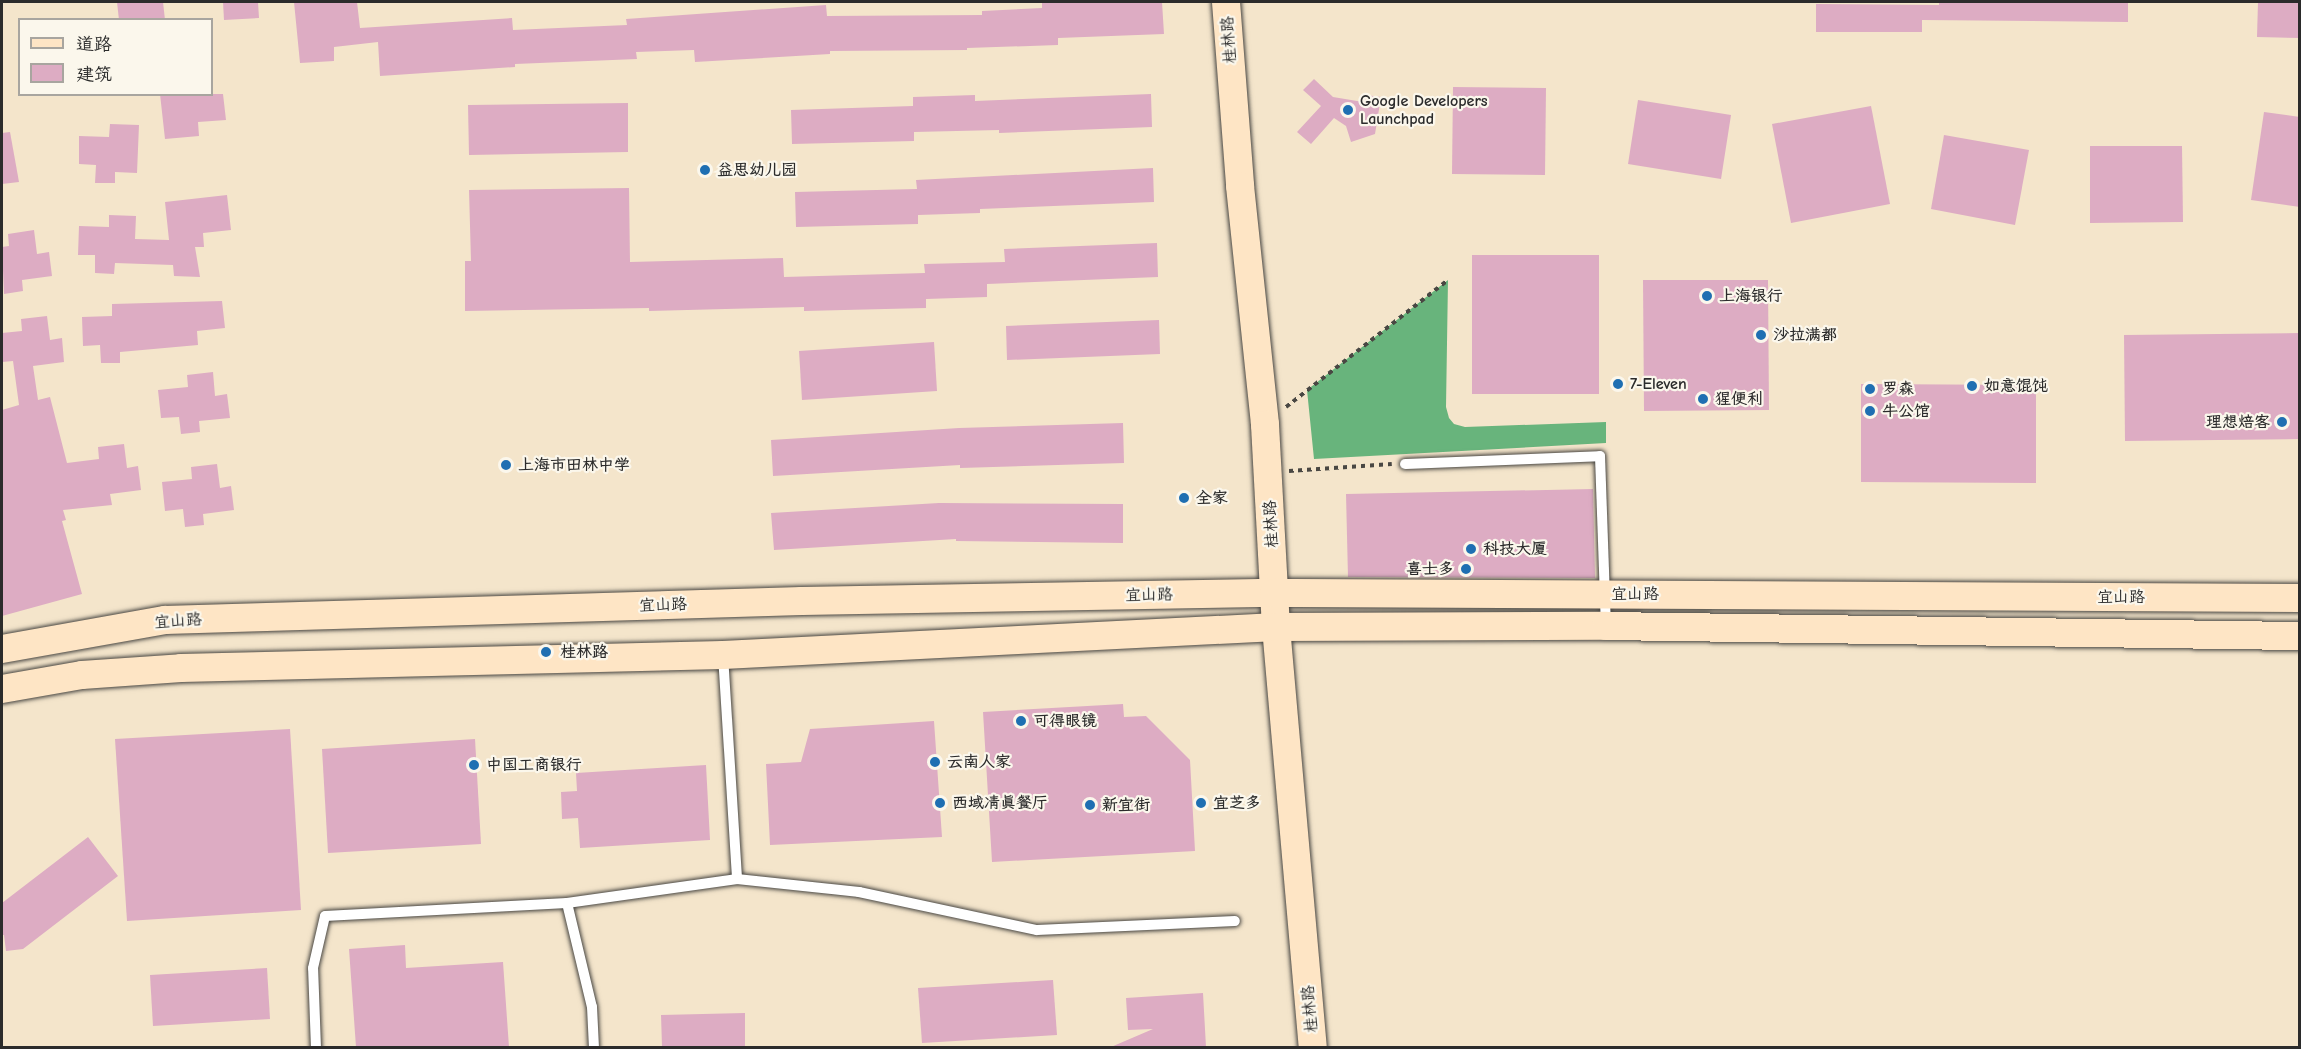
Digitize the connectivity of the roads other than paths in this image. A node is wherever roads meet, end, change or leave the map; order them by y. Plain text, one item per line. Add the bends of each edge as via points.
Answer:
1 (1226, 2) edge
2 (1405, 464) road end
3 (1274, 593) junction
4 (1605, 594) junction
5 (2300, 598) edge
6 (1606, 626) junction
7 (1276, 627) junction
8 (2300, 636) edge
9 (2, 649) edge
10 (723, 655) junction
11 (2, 689) edge
12 (737, 879) junction
13 (567, 903) junction
14 (1235, 921) dead end
15 (316, 1047) edge
16 (594, 1047) edge
17 (1313, 1047) edge

1 - 3 main road, 桂林路 via 1265,425
2 - 4 lane via 1600,456
3 - 4 main road, 宜山路
3 - 7 main road, 桂林路
3 - 9 main road, 宜山路 via 802,600 165,620
4 - 5 main road, 宜山路
4 - 6 lane
6 - 7 main road, 宜山路
6 - 8 main road, 宜山路
7 - 10 main road, 宜山路
7 - 17 main road, 桂林路
10 - 11 main road, 宜山路 via 181,668 82,675
10 - 12 lane
12 - 13 lane
12 - 14 lane via 859,892 1037,930
13 - 15 lane via 325,916 313,968
13 - 16 lane via 592,1007

